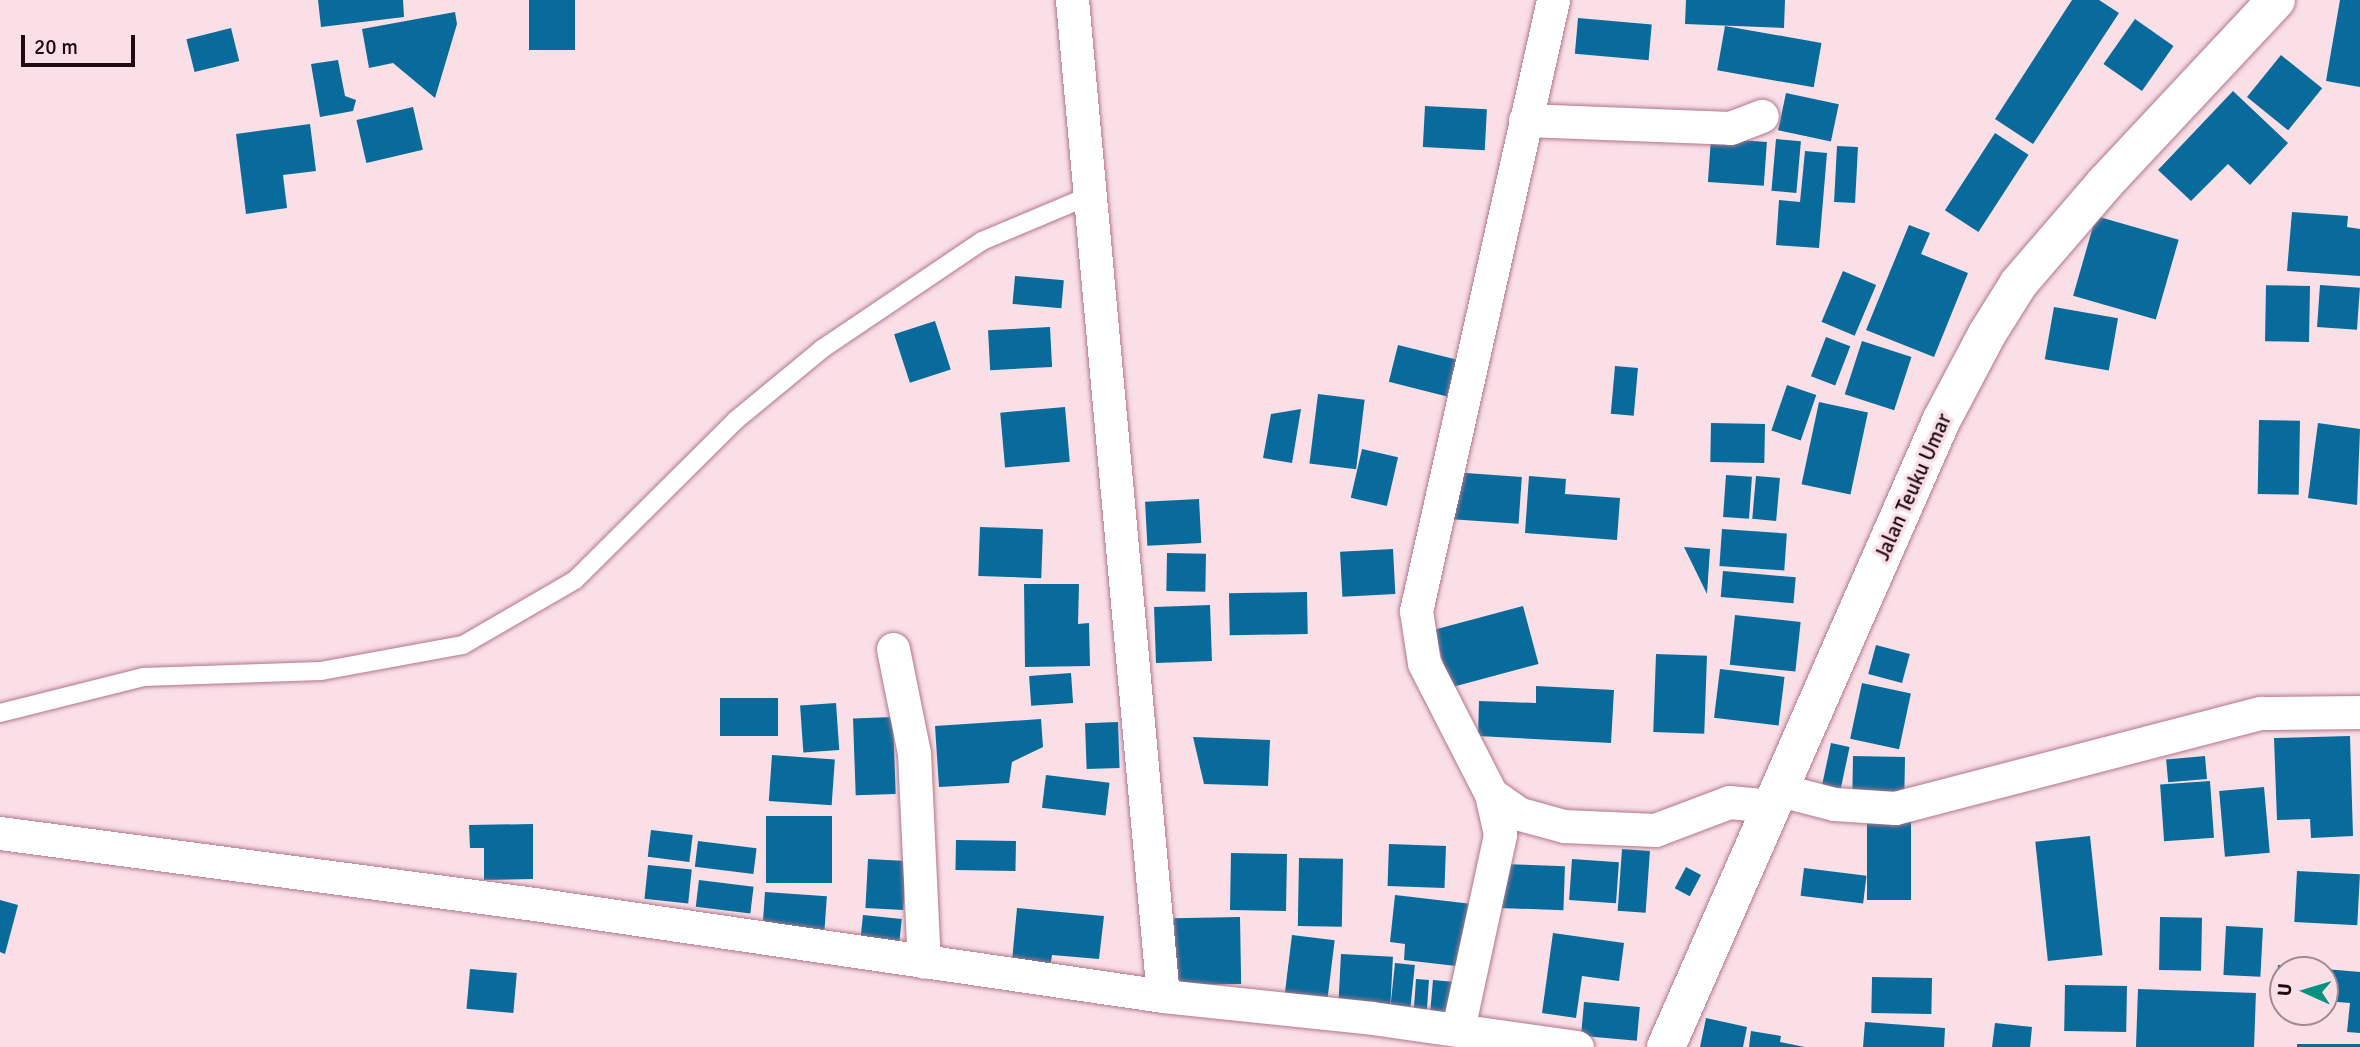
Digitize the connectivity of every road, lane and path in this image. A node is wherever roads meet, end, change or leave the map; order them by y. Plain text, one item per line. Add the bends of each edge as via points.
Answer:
1 (1072, 0) edge
2 (1553, 0) edge
3 (2276, 0) edge
4 (1762, 116) dead end
5 (1525, 120) junction
6 (1089, 196) junction
7 (892, 649) dead end
8 (2360, 712) edge
9 (0, 713) edge
10 (1491, 794) junction
11 (1777, 798) junction
12 (0, 833) edge
13 (925, 962) junction
14 (1163, 996) junction
15 (1458, 1029) junction
16 (1577, 1047) edge
17 (1665, 1047) edge

1 - 6 street
2 - 5 street
3 - 11 main road, Jalan Teuku Umar via 2105,183 2019,284 1987,334 1941,421
4 - 5 street via 1730,128
5 - 10 street via 1416,611 1424,663
6 - 9 lane via 982,241 872,313 736,420 575,580 463,645 321,671 143,677
6 - 14 street
7 - 13 street via 914,752
8 - 11 street via 2261,713 1895,808
10 - 11 street via 1520,814 1564,827 1655,830 1729,802
10 - 15 street via 1500,834
11 - 17 main road, Jalan Teuku Umar
12 - 13 street
13 - 14 street
14 - 15 street
15 - 16 street

